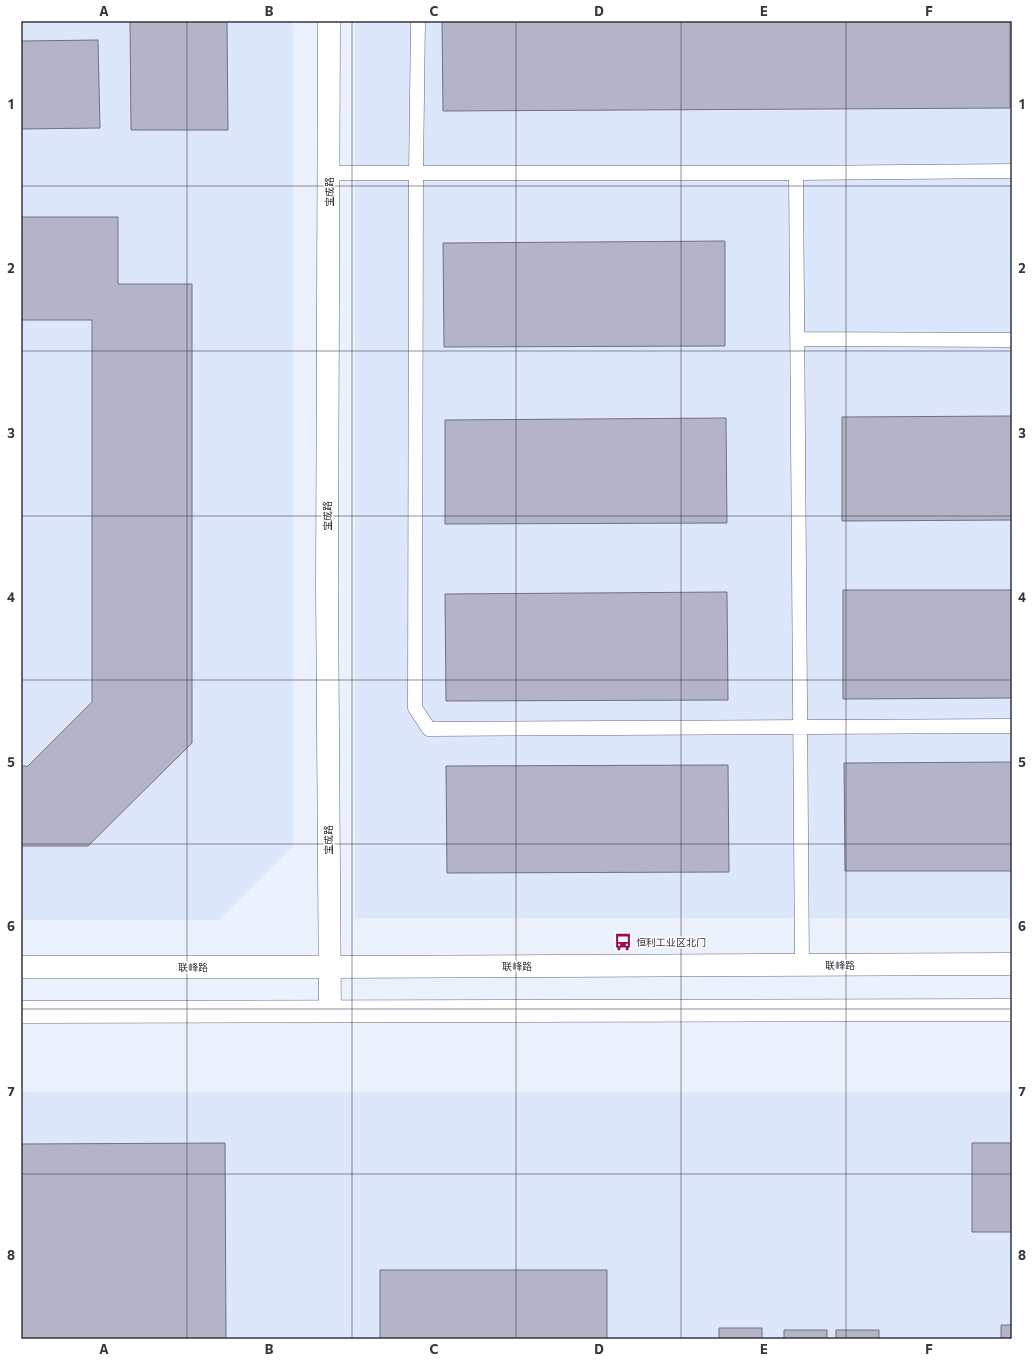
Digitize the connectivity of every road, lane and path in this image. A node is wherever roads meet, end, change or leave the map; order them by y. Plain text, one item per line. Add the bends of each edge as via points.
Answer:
1 (329, 21) edge
2 (418, 21) edge
3 (1012, 171) edge
4 (329, 173) junction
5 (416, 173) junction
6 (796, 173) junction
7 (797, 339) junction
8 (1012, 340) edge
9 (800, 726) junction
10 (1012, 726) edge
11 (1012, 964) edge
12 (802, 965) junction
13 (21, 967) edge
14 (329, 967) junction
15 (1012, 1010) edge
16 (330, 1011) junction
17 (21, 1012) edge

1 - 4 street, 宝成路
2 - 5 lane
3 - 6 lane
4 - 5 lane
4 - 14 street, 宝成路
5 - 6 lane
5 - 9 lane via 415,708 429,729
6 - 7 lane
7 - 8 lane
7 - 9 lane
9 - 10 lane
9 - 12 lane
11 - 12 street, 联峰路
12 - 14 street, 联峰路
13 - 14 street, 联峰路
14 - 16 street, 宝成路
15 - 16 street
16 - 17 street

